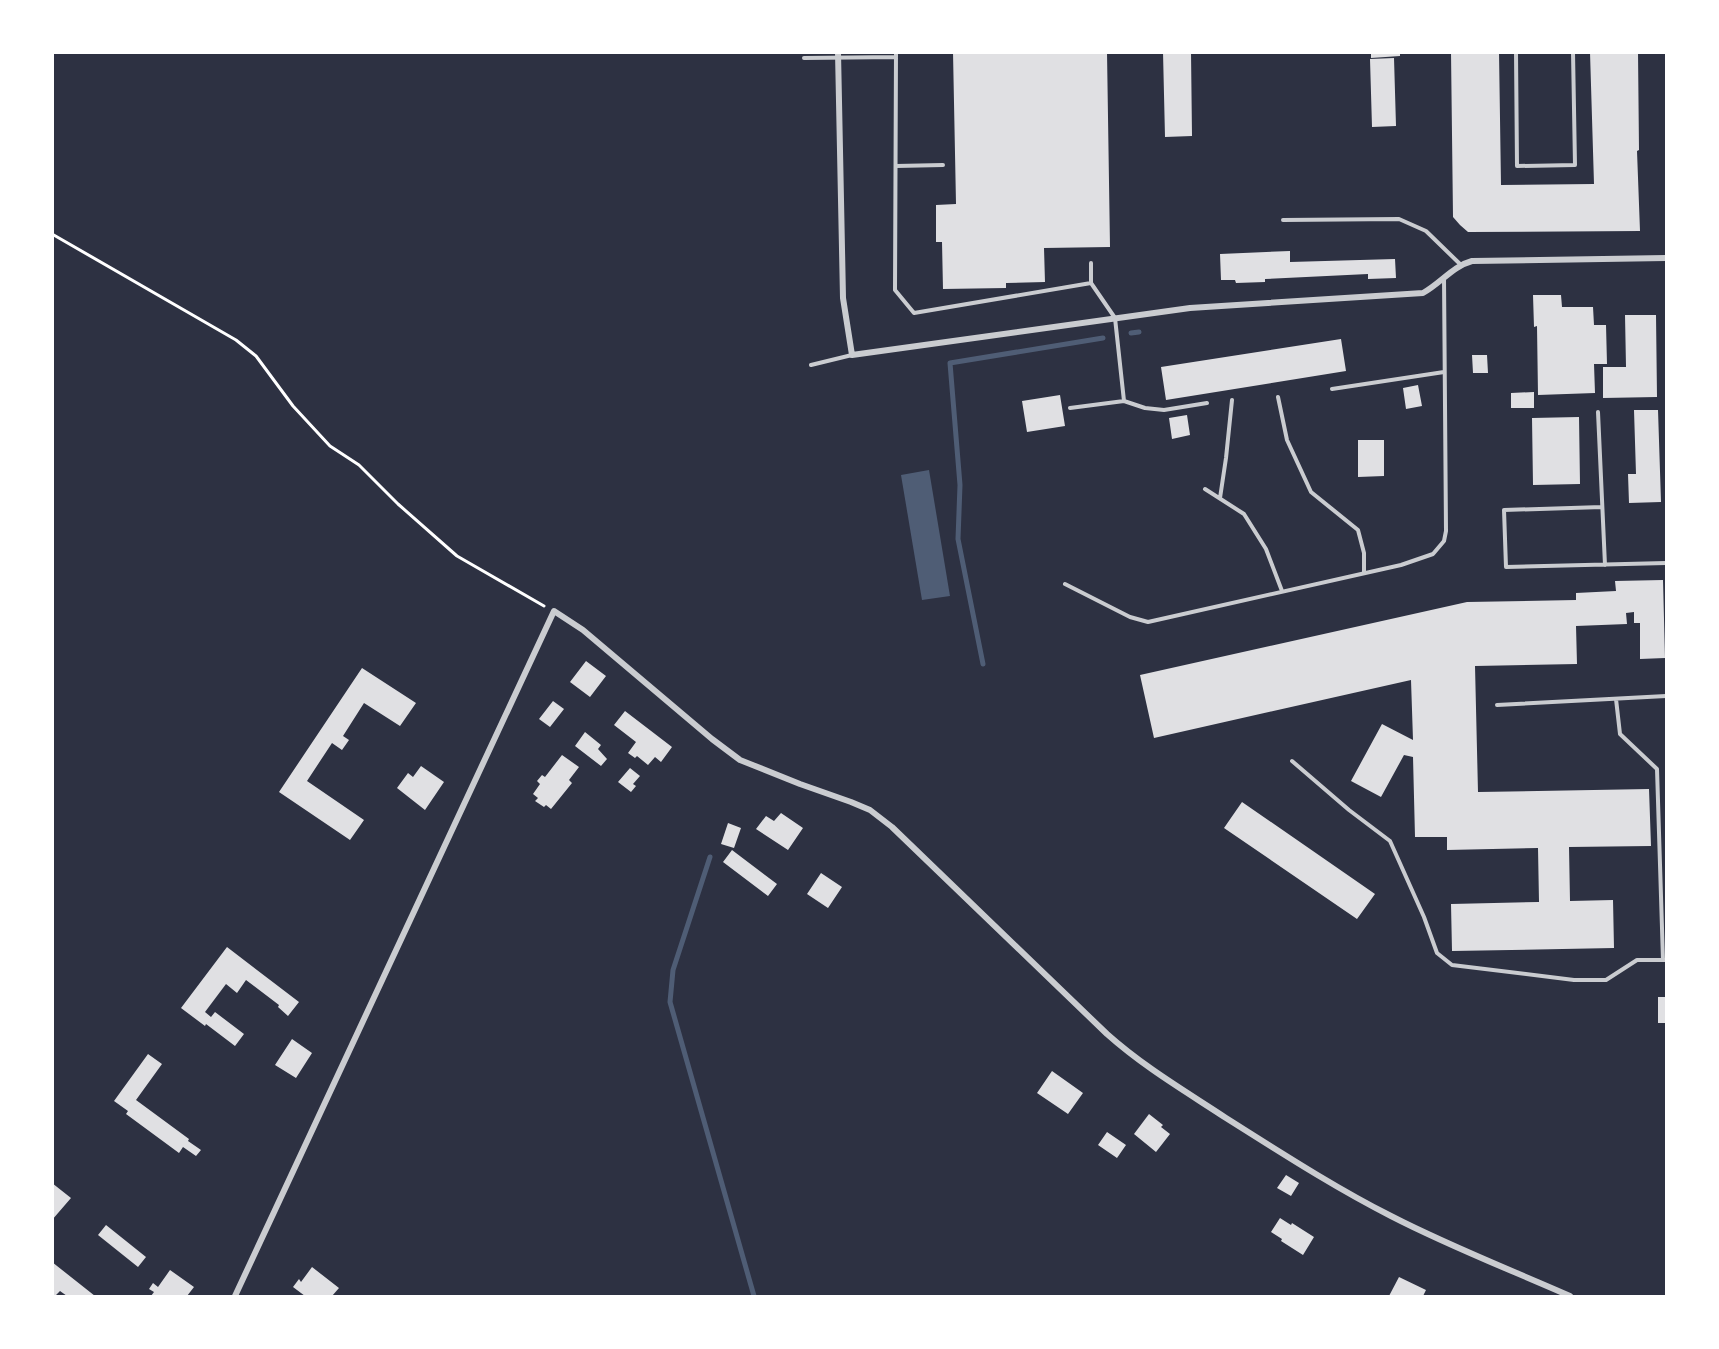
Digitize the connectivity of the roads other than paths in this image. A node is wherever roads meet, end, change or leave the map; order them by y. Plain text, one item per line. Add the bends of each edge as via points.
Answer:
1 (1516, 52) edge
2 (1573, 52) edge
3 (838, 55) edge
4 (896, 55) edge
5 (804, 58) dead end
6 (943, 165) dead end
7 (896, 166) junction
8 (1283, 220) dead end
9 (1666, 258) edge
10 (1091, 263) dead end
11 (1461, 264) junction
12 (1444, 279) junction
13 (1091, 283) junction
14 (1115, 318) junction
15 (852, 355) junction
16 (811, 365) dead end
17 (1444, 372) junction
18 (1332, 389) dead end
19 (1278, 397) dead end
20 (1124, 400) junction
21 (1232, 400) dead end
22 (1207, 403) dead end
23 (1070, 408) dead end
24 (1598, 412) dead end
25 (1205, 489) dead end
26 (1220, 498) junction
27 (1602, 507) junction
28 (1666, 563) edge
29 (1605, 565) junction
30 (1364, 573) junction
31 (1065, 584) dead end
32 (1282, 591) junction
33 (1666, 696) edge
34 (1616, 699) junction
35 (1497, 705) dead end
36 (1292, 761) dead end
37 (1665, 960) edge
38 (235, 1296) edge
39 (1570, 1296) edge

1 - 2 lane via 1517,166 1575,165
3 - 4 lane
3 - 5 lane
3 - 15 street via 843,298
4 - 7 lane
6 - 7 lane
7 - 13 lane via 895,290 914,313
8 - 11 lane via 1398,219 1426,231
9 - 11 street
10 - 13 lane
11 - 12 street
12 - 14 street via 1416,294 1211,306
12 - 17 lane
13 - 14 lane
14 - 15 street
14 - 20 lane
15 - 16 lane
17 - 18 lane
17 - 30 lane via 1444,541 1433,554 1422,559
19 - 30 lane via 1287,440 1311,492 1358,530
20 - 22 lane via 1164,410
20 - 23 lane
21 - 26 lane
24 - 27 lane
25 - 26 lane
26 - 32 lane via 1244,514 1266,549
27 - 29 lane
27 - 29 lane via 1504,510 1506,567
28 - 29 lane
30 - 32 lane
31 - 32 lane via 1130,617 1148,621
33 - 34 lane
34 - 35 lane
34 - 37 lane via 1620,734 1657,769
36 - 37 lane via 1390,841 1437,953 1452,965 1574,980 1606,980 1637,960
38 - 39 street via 554,611 583,630 740,760 870,810 1137,1060 1371,1206

